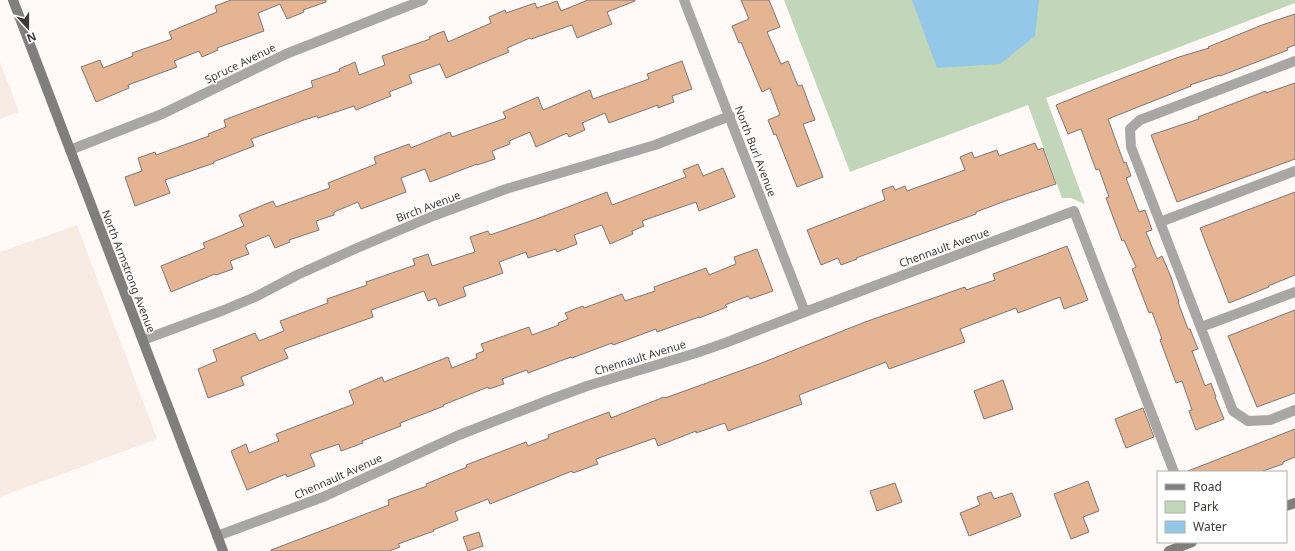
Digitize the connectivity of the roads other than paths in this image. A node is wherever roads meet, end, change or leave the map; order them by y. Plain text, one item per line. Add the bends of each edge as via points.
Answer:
1 (13, 0) edge
2 (423, 0) edge
3 (684, 0) edge
4 (1295, 61) edge
5 (730, 116) junction
6 (70, 150) junction
7 (1295, 171) edge
8 (1160, 222) junction
9 (1295, 292) edge
10 (805, 312) junction
11 (1201, 327) junction
12 (143, 340) junction
13 (1295, 410) edge
14 (1174, 471) edge
15 (218, 536) junction
16 (1189, 543) edge
17 (223, 551) edge
18 (1169, 551) edge

1 - 6 street, North Armstrong Avenue
2 - 6 street, Spruce Avenue via 286,54 162,114
3 - 5 street, North Burl Avenue
4 - 8 street via 1140,120 1130,129 1130,147
5 - 10 street, North Burl Avenue
5 - 12 street, Birch Avenue via 655,145 506,189 433,216 224,310
6 - 12 street, North Armstrong Avenue
7 - 8 street
8 - 11 street
9 - 11 street
10 - 14 street, Chennault Avenue via 1074,211
10 - 15 street, Chennault Avenue via 696,353 594,383 549,400 459,435 323,497
11 - 13 street via 1233,411 1248,421 1270,420
12 - 15 street, North Armstrong Avenue
15 - 17 street, North Armstrong Avenue
16 - 18 street

